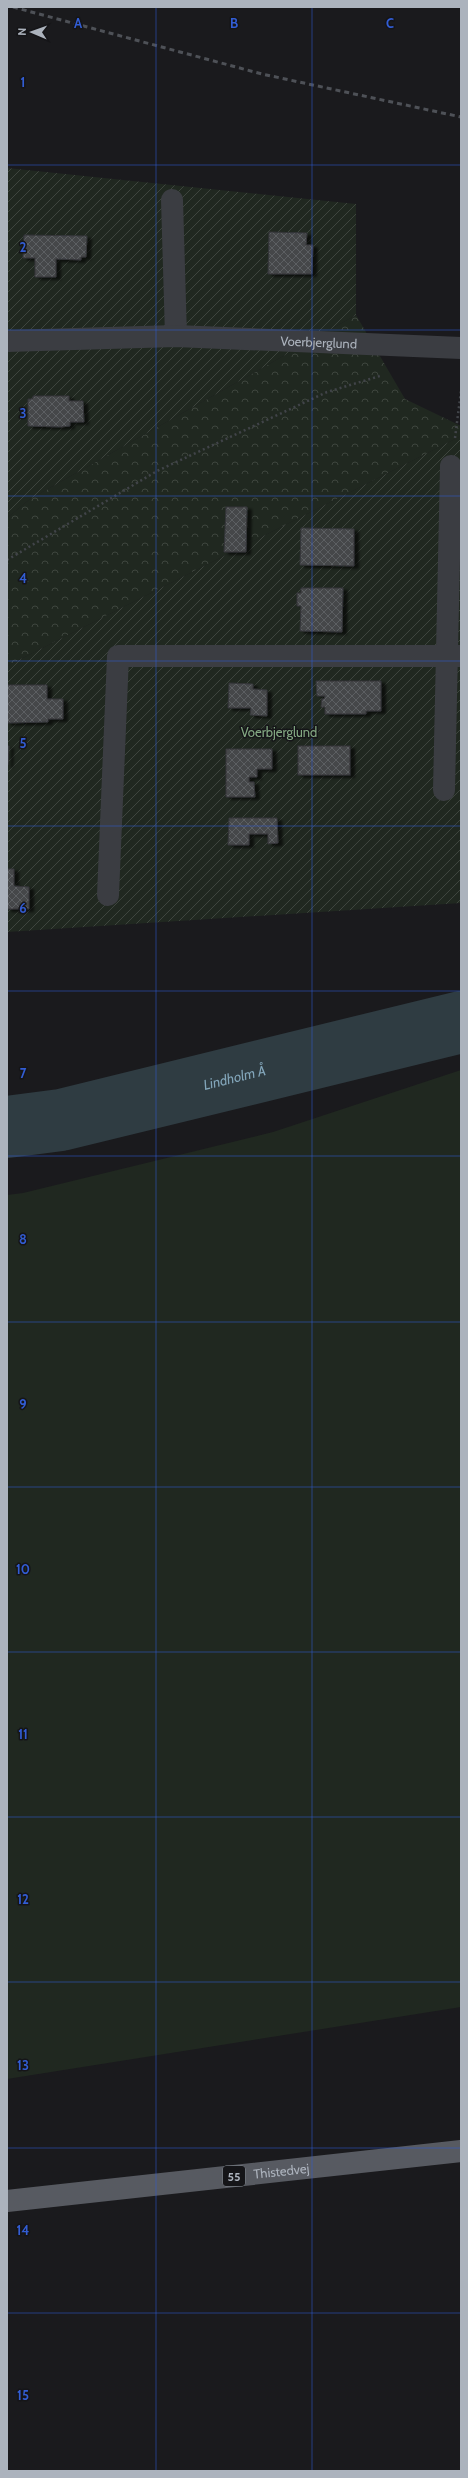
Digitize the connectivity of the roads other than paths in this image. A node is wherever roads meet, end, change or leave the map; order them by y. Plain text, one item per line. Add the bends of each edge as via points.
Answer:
1 (172, 200) dead end
2 (176, 336) junction
3 (7, 341) edge
4 (461, 348) edge
5 (451, 466) road end
6 (454, 656) edge
7 (444, 790) dead end
8 (108, 895) dead end
9 (461, 2151) edge
10 (7, 2201) edge

1 - 2 street
2 - 3 street, Voerbjerglund
2 - 4 street, Voerbjerglund
5 - 6 street
6 - 7 street
6 - 8 street via 118,656
9 - 10 main road, Thistedvej / 55

